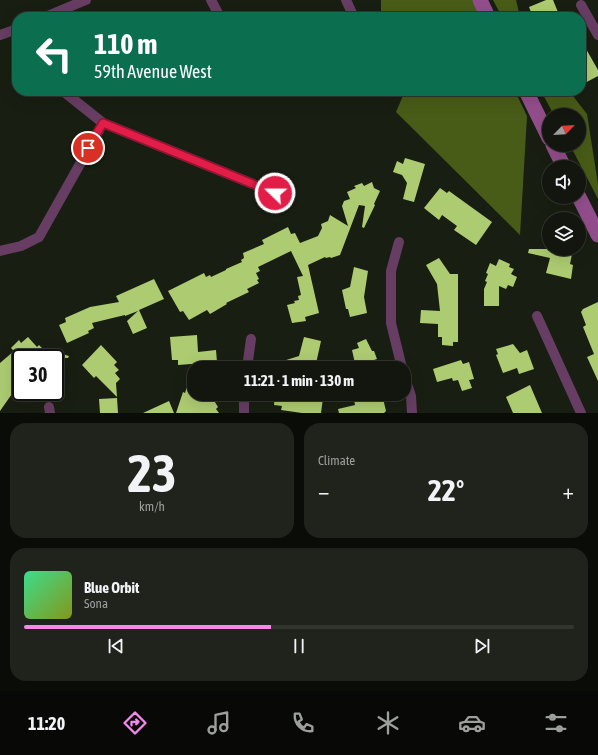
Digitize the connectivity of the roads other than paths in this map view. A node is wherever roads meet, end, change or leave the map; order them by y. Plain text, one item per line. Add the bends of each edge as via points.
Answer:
1 (86, 0) edge
2 (211, 0) edge
3 (346, 0) edge
4 (480, 0) edge
5 (581, 5) dead end
6 (57, 12) edge
7 (217, 12) edge
8 (352, 12) edge
9 (486, 12) edge
10 (585, 12) edge
11 (586, 14) edge
12 (12, 31) edge
13 (0, 35) edge
14 (598, 36) edge
15 (69, 96) edge
16 (528, 96) edge
17 (103, 123) junction
18 (542, 124) edge
19 (275, 193) dead end
20 (582, 204) edge
21 (598, 235) edge
22 (399, 242) dead end
23 (0, 251) edge
24 (537, 316) dead end
25 (251, 339) dead end
26 (248, 361) edge
27 (400, 361) edge
28 (411, 396) edge
29 (244, 401) edge
30 (244, 413) edge
31 (412, 413) edge
32 (581, 413) edge

1 - 6 street
2 - 7 street
3 - 8 street
4 - 9 street
5 - 10 street
11 - 14 street
12 - 13 street
15 - 17 street
16 - 18 street
17 - 19 street
17 - 23 street via 39,237 21,246
20 - 21 street
22 - 27 street via 391,271 391,323
24 - 32 street
25 - 26 street
28 - 31 street
29 - 30 street

